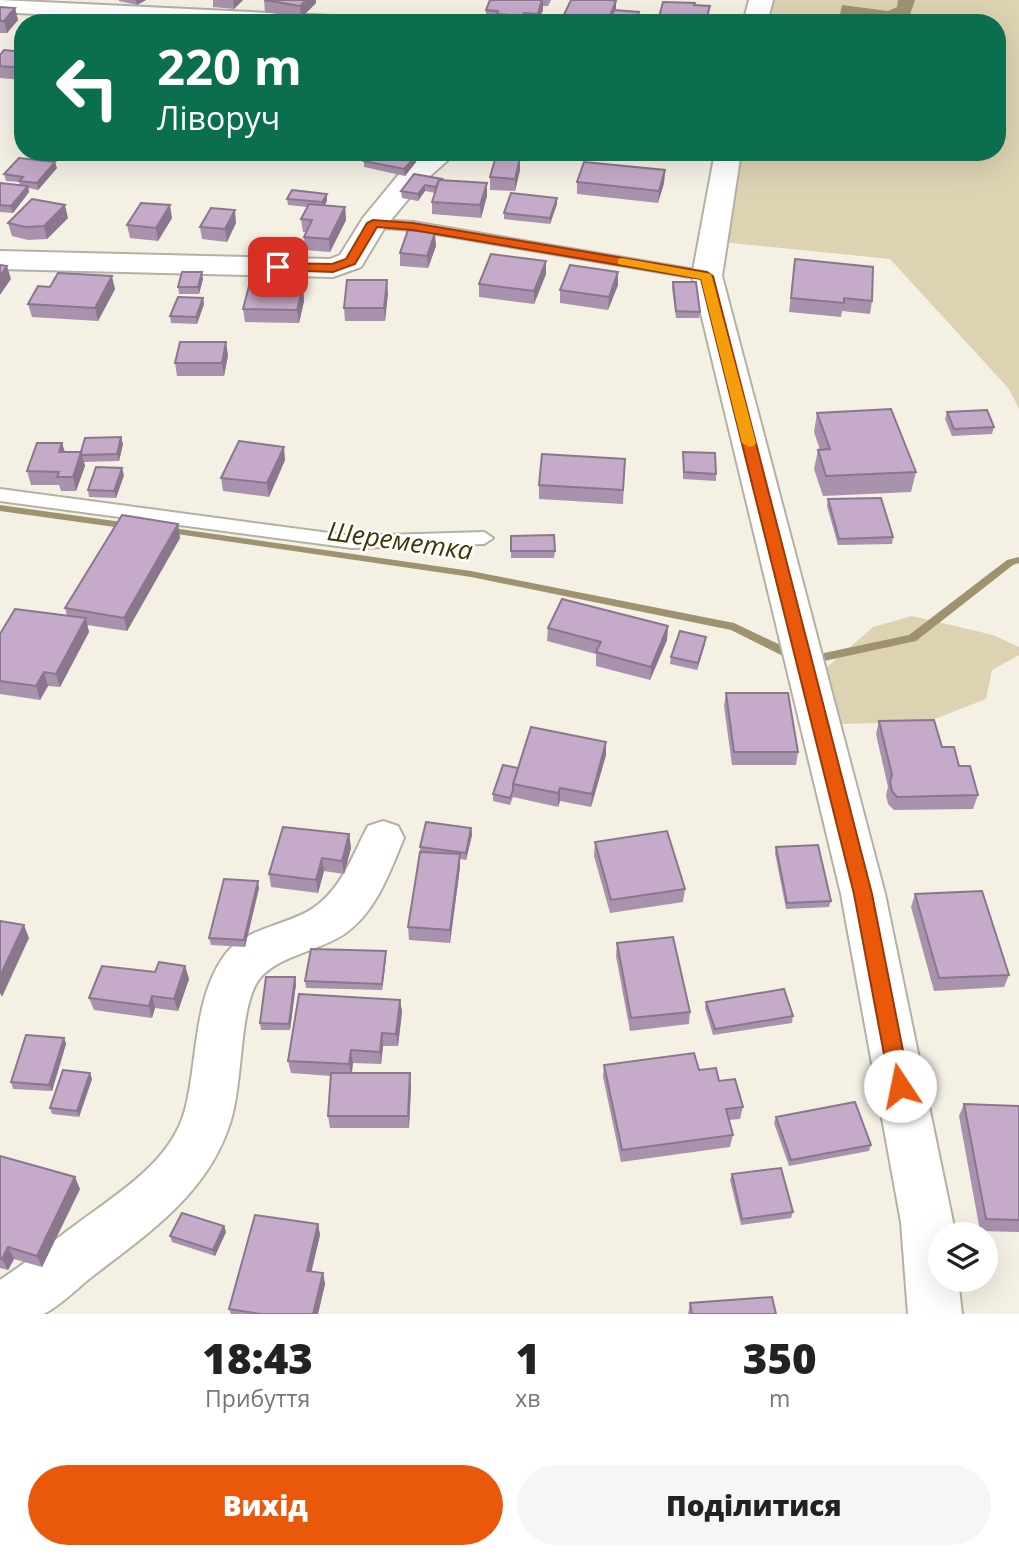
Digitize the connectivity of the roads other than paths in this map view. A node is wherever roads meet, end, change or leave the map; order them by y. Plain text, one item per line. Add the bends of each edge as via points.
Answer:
1 (0, 5) edge
2 (159, 6) edge
3 (188, 14) edge
4 (433, 161) edge
5 (726, 161) edge
6 (373, 223) junction
7 (0, 260) edge
8 (707, 276) junction
9 (0, 495) edge
10 (484, 538) dead end
11 (383, 838) dead end
12 (0, 1311) edge
13 (936, 1314) edge

1 - 2 street
2 - 3 street
4 - 6 street via 410,179
5 - 8 street
6 - 7 street via 351,261 333,268
6 - 8 lane
8 - 13 street via 863,894 927,1222
9 - 10 lane via 352,542
11 - 12 street via 359,891 347,906 327,922 256,954 240,969 228,1001 203,1129 177,1171 141,1207

